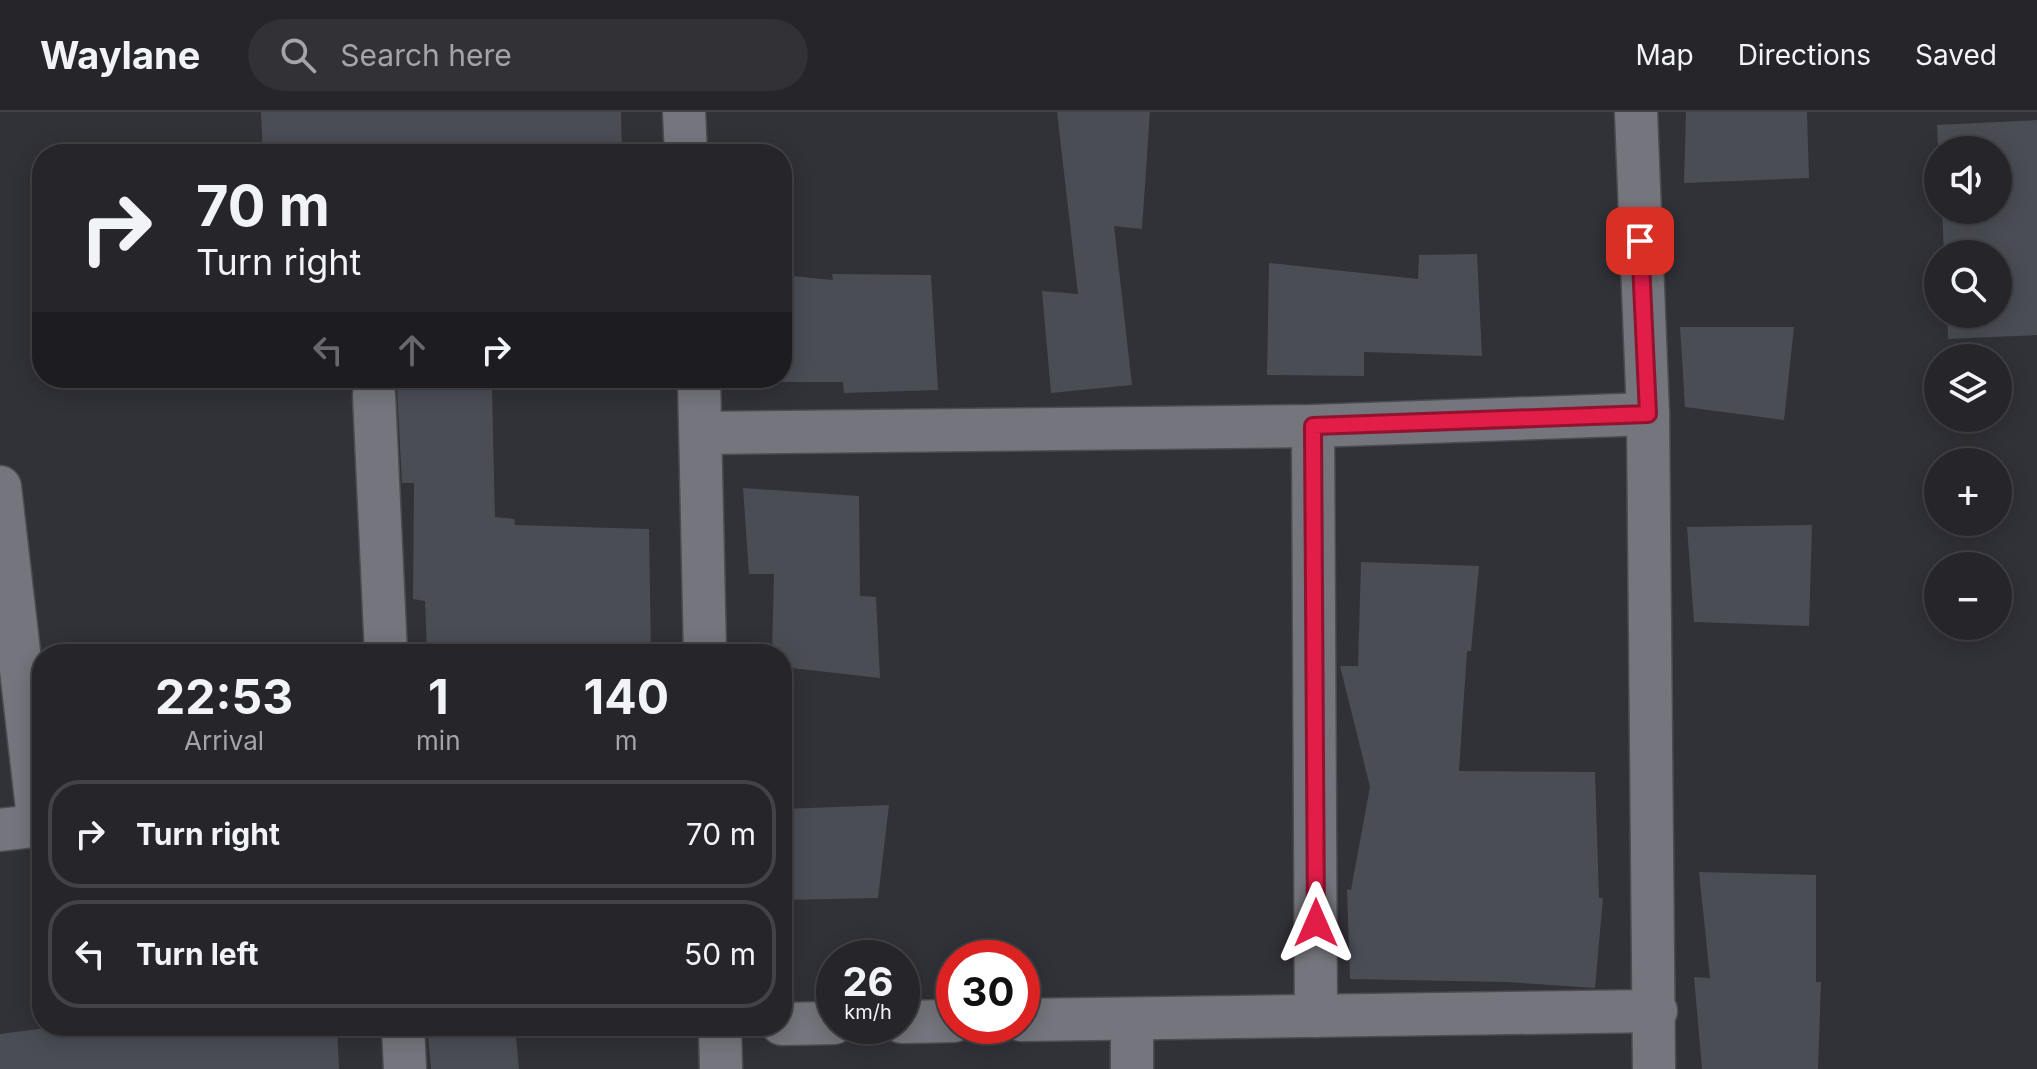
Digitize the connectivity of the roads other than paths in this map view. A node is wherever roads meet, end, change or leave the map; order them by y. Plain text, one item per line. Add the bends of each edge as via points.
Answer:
1 (684, 112) edge
2 (1636, 112) edge
3 (686, 144) edge
4 (700, 388) edge
5 (374, 395) dead end
6 (1648, 414) junction
7 (1313, 426) junction
8 (702, 433) junction
9 (0, 487) edge
10 (386, 644) edge
11 (705, 644) edge
12 (27, 827) edge
13 (1656, 1011) junction
14 (1316, 1016) junction
15 (1132, 1019) junction
16 (1040, 1020) edge
17 (816, 1023) edge
18 (792, 1024) edge
19 (403, 1036) edge
20 (720, 1036) edge
21 (405, 1069) edge
22 (721, 1069) edge
23 (1132, 1069) edge
24 (1654, 1069) edge

1 - 3 street
2 - 6 street
4 - 8 street
5 - 10 street
6 - 7 street
6 - 13 street
7 - 8 street
7 - 14 street
8 - 11 street
9 - 12 street
13 - 14 street
13 - 24 street
14 - 15 street
15 - 16 street
15 - 23 street
17 - 18 street
19 - 21 street
20 - 22 street

